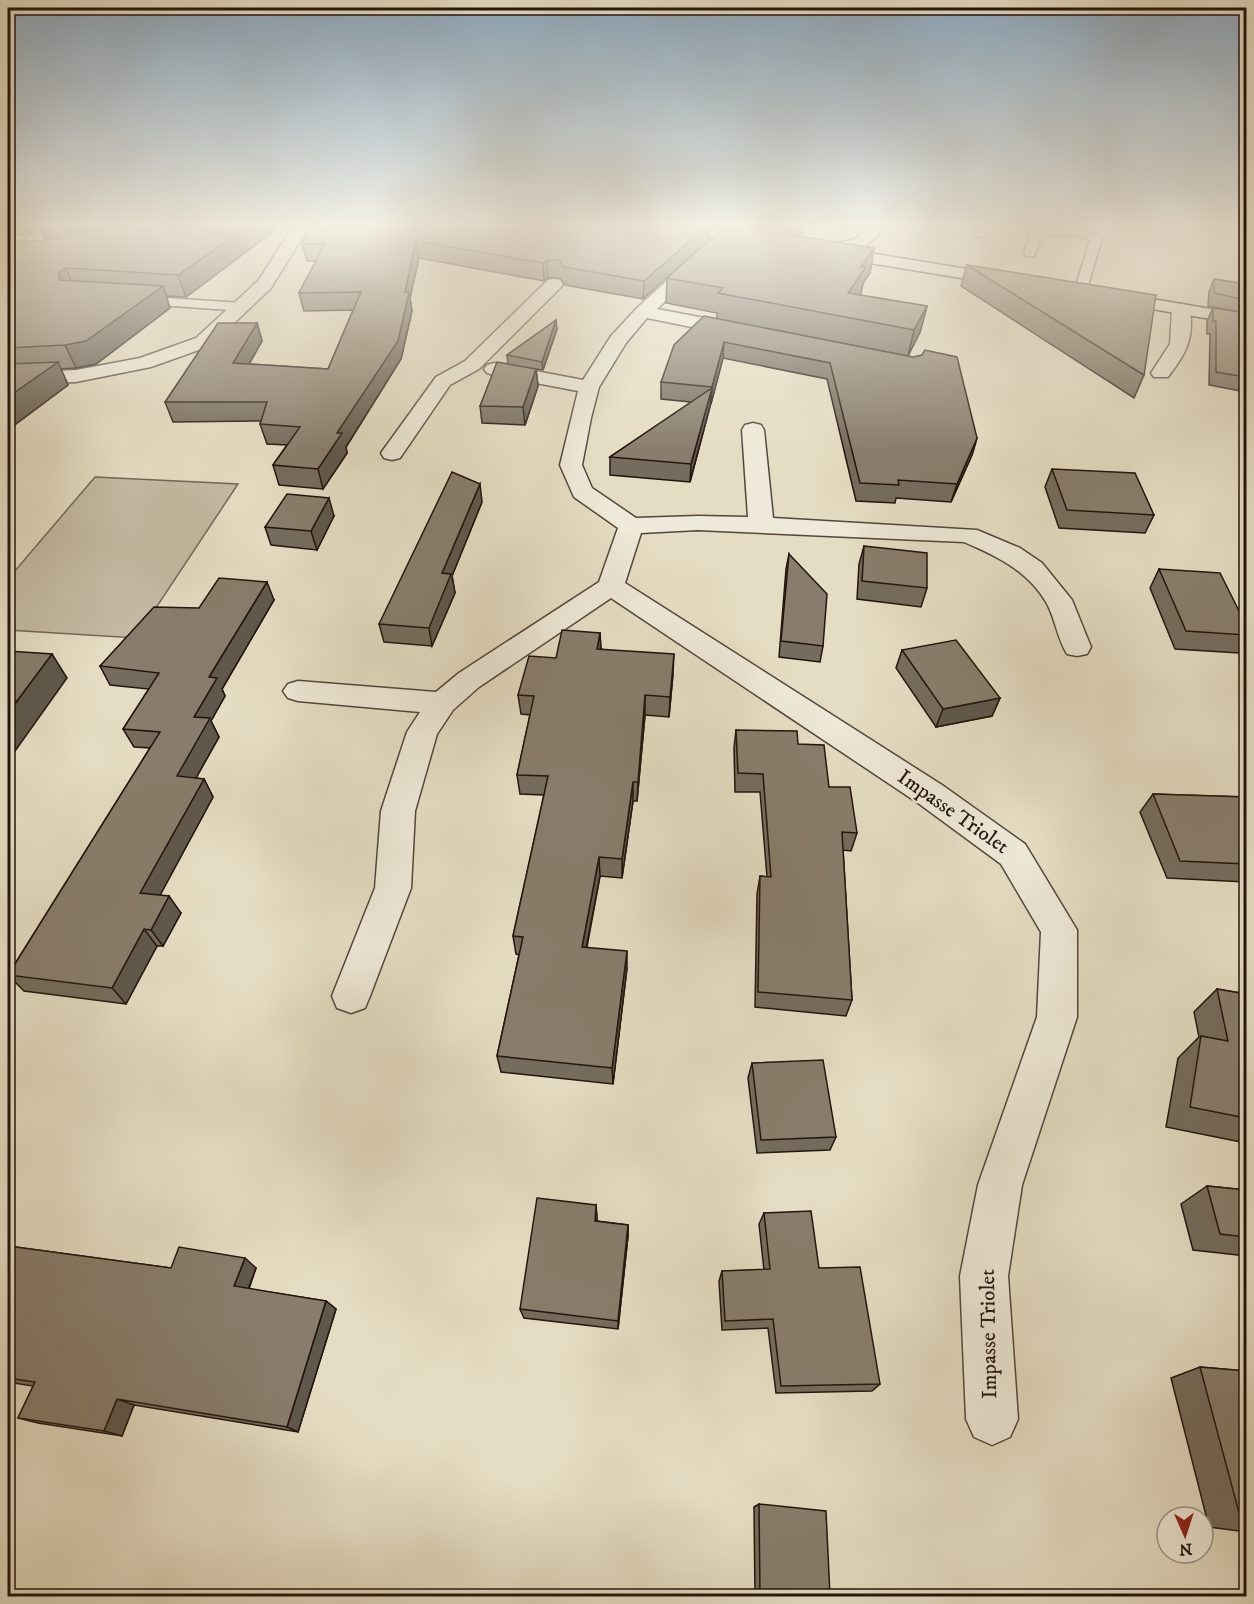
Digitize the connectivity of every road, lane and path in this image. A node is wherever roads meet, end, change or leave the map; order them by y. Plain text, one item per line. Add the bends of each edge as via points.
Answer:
1 (180, 303) edge
2 (246, 303) edge
3 (535, 303) edge
4 (653, 303) edge
5 (1144, 303) edge
6 (242, 307) junction
7 (1181, 309) junction
8 (643, 312) junction
9 (1246, 320) edge
10 (759, 335) edge
11 (472, 365) junction
12 (1161, 373) dead end
13 (8, 379) edge
14 (589, 387) junction
15 (753, 430) dead end
16 (392, 453) dead end
17 (761, 525) junction
18 (631, 526) junction
19 (611, 586) junction
20 (1077, 647) dead end
21 (298, 691) dead end
22 (442, 703) junction
23 (351, 996) dead end
24 (992, 1419) dead end

1 - 6 lane
2 - 6 street
3 - 11 street
4 - 8 street
5 - 7 street
6 - 13 street via 203,342 144,363 76,376
7 - 9 street
7 - 12 street via 1182,342
8 - 10 street
8 - 14 street via 618,339
11 - 14 street
11 - 16 street via 443,381
14 - 18 street via 571,465 582,492
15 - 17 street
17 - 18 street
17 - 20 street via 968,535 1011,553 1033,569 1059,600
18 - 19 street
19 - 22 street via 469,680
19 - 24 street, Impasse Triolet via 930,794 1013,854 1059,930 1057,1017 1000,1185 984,1276
21 - 22 street
22 - 23 street via 422,732 398,811 393,888

